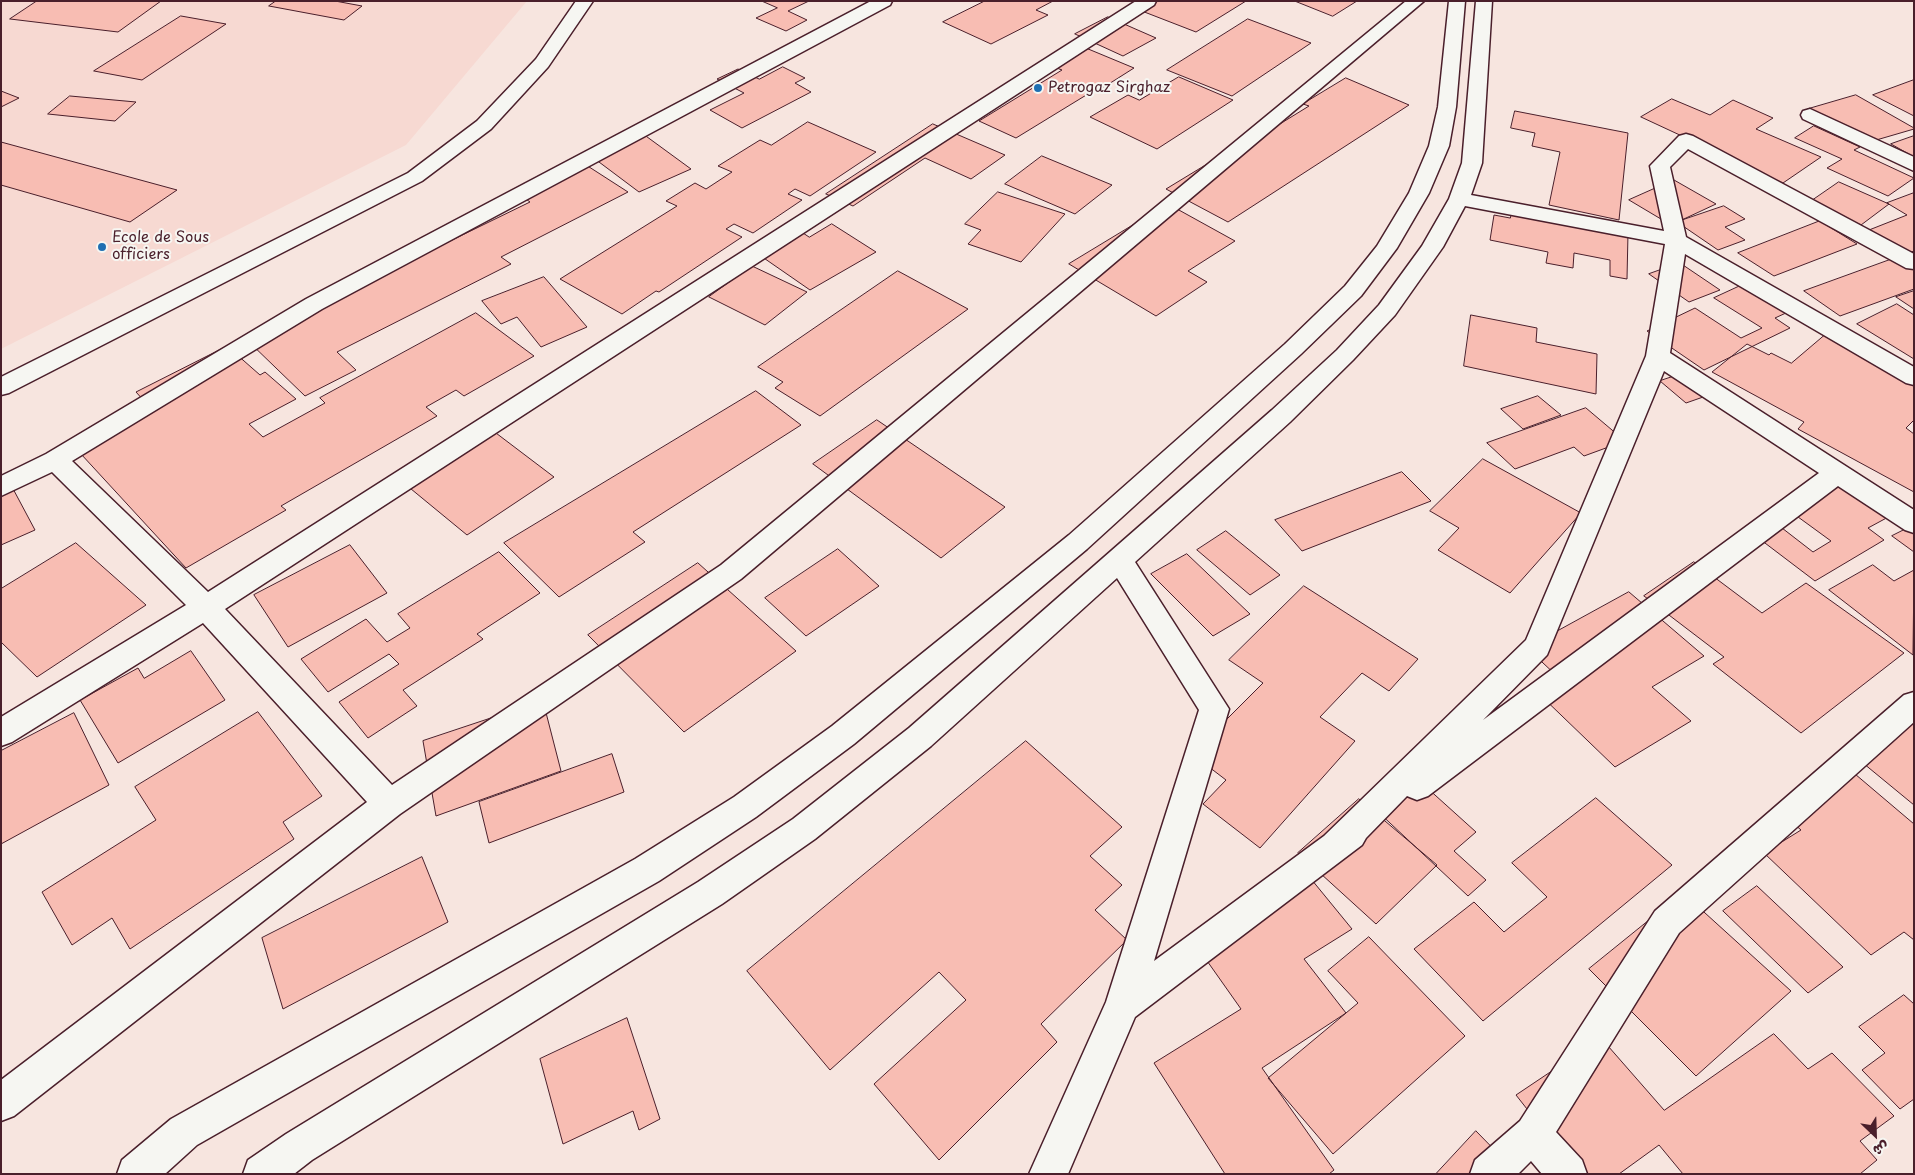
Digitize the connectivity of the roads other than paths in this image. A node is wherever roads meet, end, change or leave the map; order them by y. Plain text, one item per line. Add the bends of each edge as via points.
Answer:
1 (586, 1) edge
2 (884, 1) edge
3 (1148, 1) edge
4 (1416, 1) edge
5 (1457, 1) edge
6 (1484, 1) edge
7 (1810, 114) dead end
8 (1914, 165) edge
9 (1459, 198) junction
10 (1676, 240) junction
11 (1914, 262) edge
12 (1658, 356) junction
13 (1914, 377) edge
14 (1, 387) edge
15 (55, 460) junction
16 (1837, 472) junction
17 (1, 487) edge
18 (1914, 522) edge
19 (1119, 559) junction
20 (206, 607) junction
21 (1914, 704) edge
22 (1, 733) edge
23 (389, 804) junction
24 (1336, 846) junction
25 (1123, 1005) junction
26 (1, 1103) edge
27 (1533, 1134) junction
28 (136, 1174) edge
29 (262, 1174) edge
30 (1048, 1174) edge
31 (1489, 1174) edge
32 (1568, 1174) edge

1 - 14 street via 542,63 484,125 415,177
2 - 15 street via 314,304
3 - 20 street
4 - 23 street via 731,572
5 - 28 street via 1447,107 1439,146 1419,193 1386,248 1353,291 1293,350 1078,542 843,735 745,807 647,870 184,1132
6 - 9 street via 1472,163
7 - 8 street
9 - 10 street
9 - 19 street via 1432,246 1387,310 1345,355
10 - 11 street via 1660,166 1686,140
10 - 12 street
10 - 13 street
12 - 16 street
12 - 24 street via 1537,647
15 - 17 street
15 - 20 street
16 - 18 street
16 - 24 street
19 - 25 street via 1214,709
19 - 29 street via 920,737 804,829 710,894 308,1142
20 - 22 street
20 - 23 street
21 - 27 street via 1667,922
23 - 26 street
24 - 25 street
25 - 30 street
27 - 31 street
27 - 32 street

